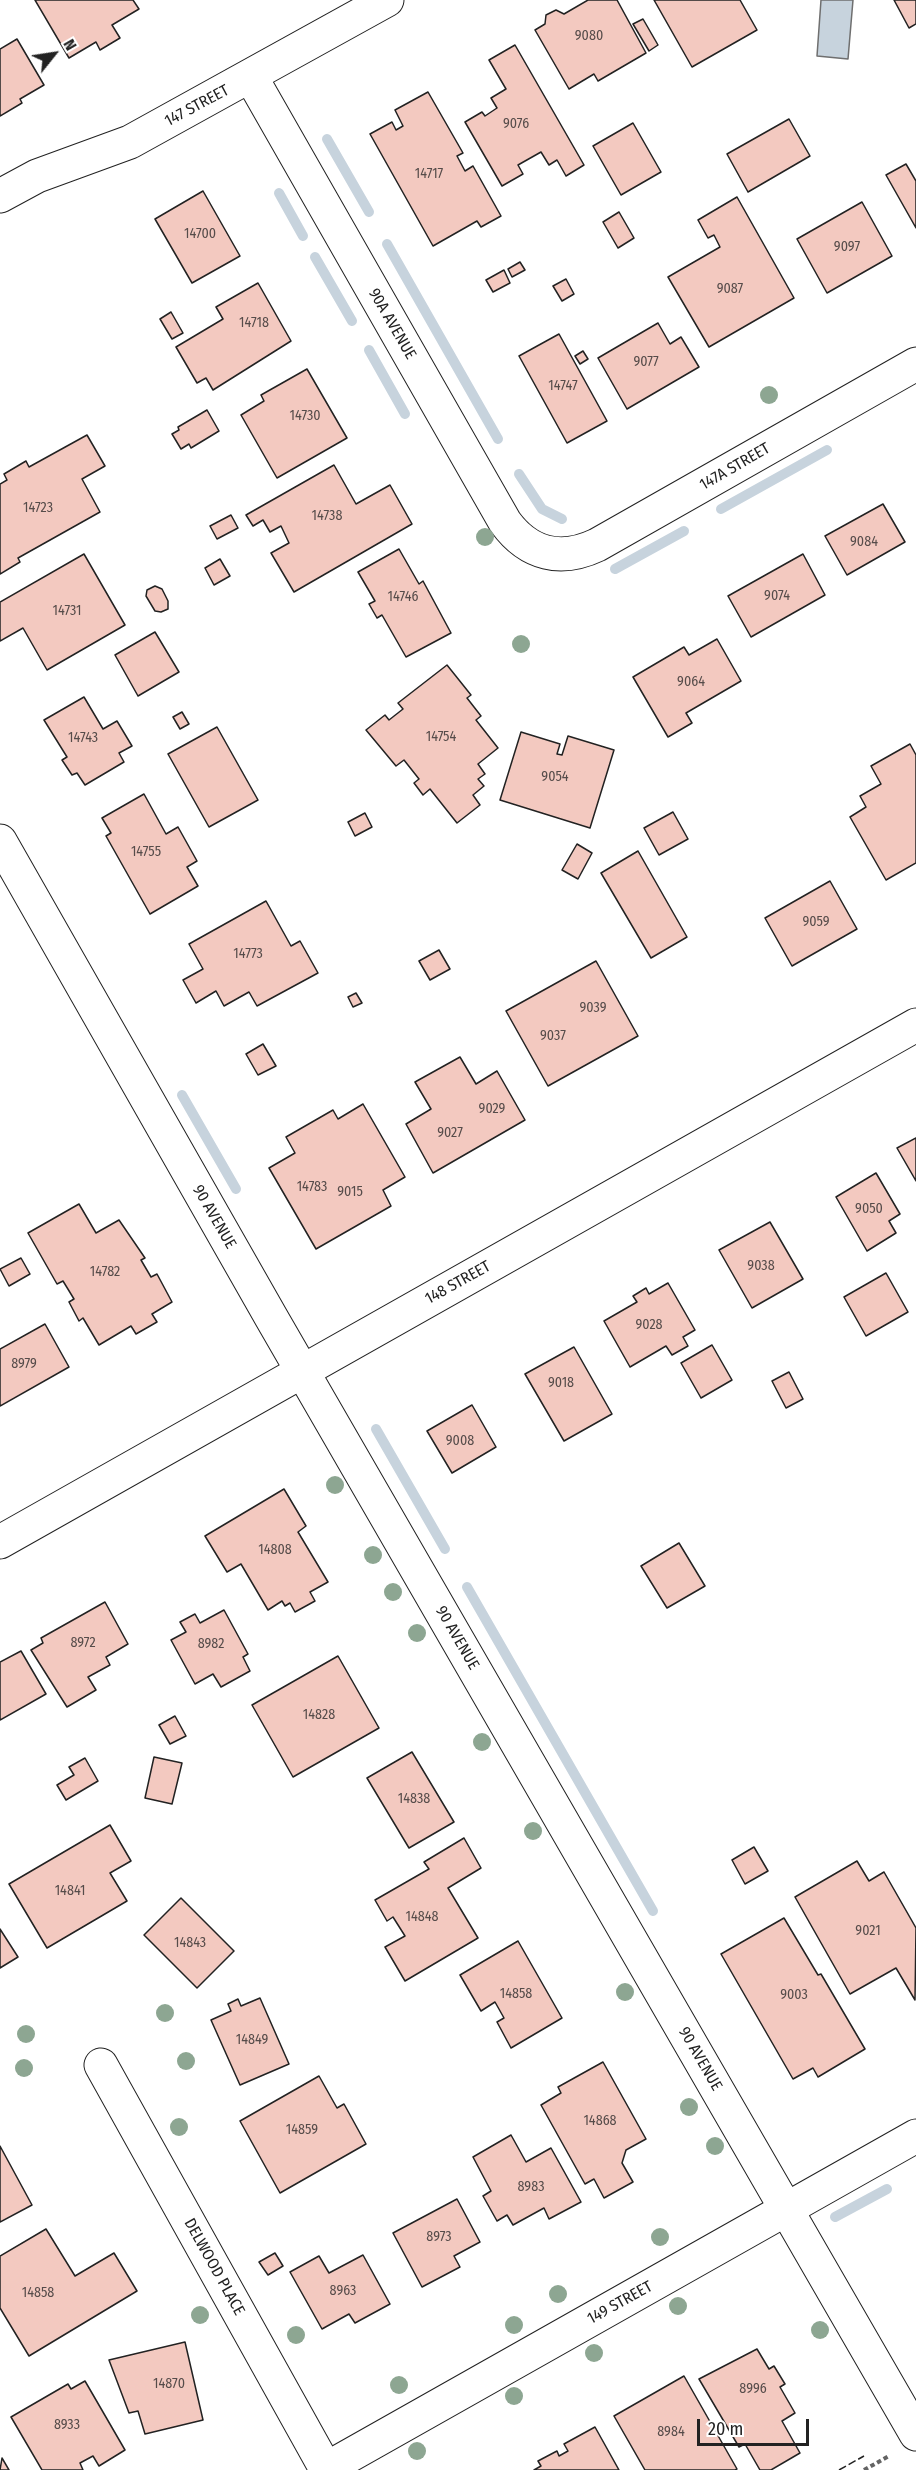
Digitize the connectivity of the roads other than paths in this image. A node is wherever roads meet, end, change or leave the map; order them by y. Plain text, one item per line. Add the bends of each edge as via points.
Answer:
1 (387, 0) edge
2 (251, 77) junction
3 (0, 196) edge
4 (916, 364) edge
5 (550, 555) joint
6 (0, 841) edge
7 (916, 1024) edge
8 (302, 1372) junction
9 (0, 1542) edge
10 (101, 2065) dead end
11 (916, 2136) edge
12 (786, 2209) junction
13 (906, 2443) edge
14 (325, 2469) edge

1 - 2 street, 147 STREET
2 - 3 street, 147 STREET via 130,142 37,176
2 - 5 street, 90A AVENUE via 505,522 524,543
4 - 5 street, 147A STREET via 597,545 575,554
6 - 8 street, 90 AVENUE
7 - 8 street, 148 STREET
8 - 9 street, 148 STREET
8 - 12 street, 90 AVENUE
10 - 14 street, DELWOOD PLACE
11 - 12 street, 149 STREET
12 - 13 street, 90 AVENUE
12 - 14 street, 149 STREET

